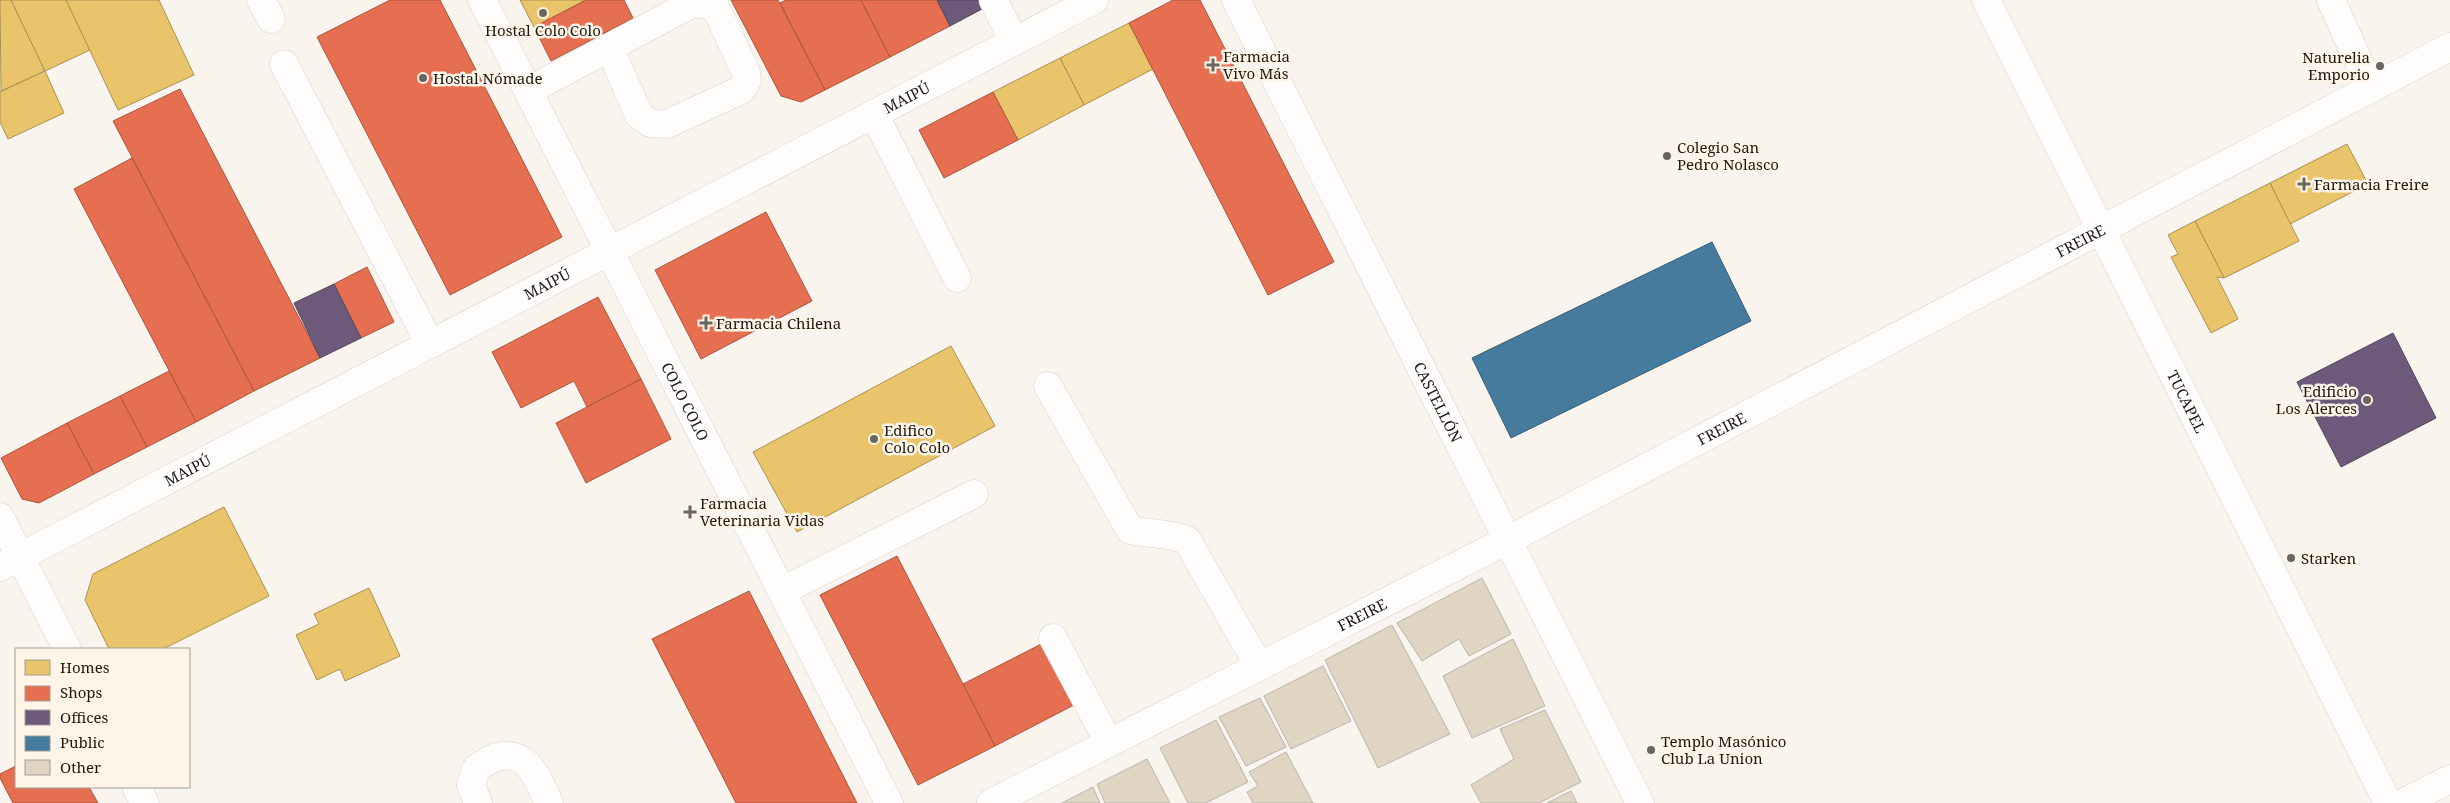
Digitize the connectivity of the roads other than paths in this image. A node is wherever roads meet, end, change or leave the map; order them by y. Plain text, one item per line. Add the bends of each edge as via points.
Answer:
1 (482, 0) edge
2 (993, 0) edge
3 (1094, 0) edge
4 (1236, 0) edge
5 (1986, 0) edge
6 (2331, 0) edge
7 (1014, 41) junction
8 (2450, 47) edge
9 (610, 49) junction
10 (284, 64) dead end
11 (2371, 89) junction
12 (528, 91) junction
13 (874, 114) junction
14 (2101, 230) junction
15 (609, 251) junction
16 (957, 278) dead end
17 (430, 344) junction
18 (1048, 386) dead end
19 (974, 494) dead end
20 (0, 517) edge
21 (1508, 540) junction
22 (10, 562) edge
23 (782, 591) junction
24 (1053, 638) dead end
25 (66, 648) edge
26 (1259, 666) junction
27 (1109, 743) junction
28 (2450, 778) edge
29 (137, 788) edge
30 (145, 803) edge
31 (478, 803) edge
32 (549, 803) edge
33 (889, 803) edge
34 (992, 803) edge
35 (1640, 803) edge
36 (2388, 803) edge
37 (2403, 803) edge

1 - 12 main road, COLO COLO
2 - 7 main road
3 - 7 main road, MAIPÚ
4 - 21 main road, CASTELLÓN
5 - 14 main road, TUCAPEL
6 - 11 main road
7 - 13 main road, MAIPÚ
8 - 11 main road, FREIRE
9 - 9 main road via 692,3 705,3 715,6 747,81 741,90 667,124 650,123 639,115
9 - 12 main road
10 - 17 main road
11 - 14 main road, FREIRE
12 - 15 main road, COLO COLO
13 - 15 main road, MAIPÚ
13 - 16 main road
14 - 21 main road, FREIRE
14 - 36 main road, TUCAPEL
15 - 17 main road, MAIPÚ
15 - 23 main road, COLO COLO
17 - 22 main road, MAIPÚ
18 - 26 main road via 1130,530 1174,535 1188,540
19 - 23 main road
20 - 22 main road
21 - 26 main road, FREIRE
21 - 35 main road, CASTELLÓN
22 - 25 main road
23 - 33 main road, COLO COLO
24 - 27 main road
26 - 27 main road, FREIRE
27 - 34 main road, FREIRE
28 - 37 main road
29 - 30 main road
31 - 32 main road via 471,785 476,769 496,757 518,758 531,767

